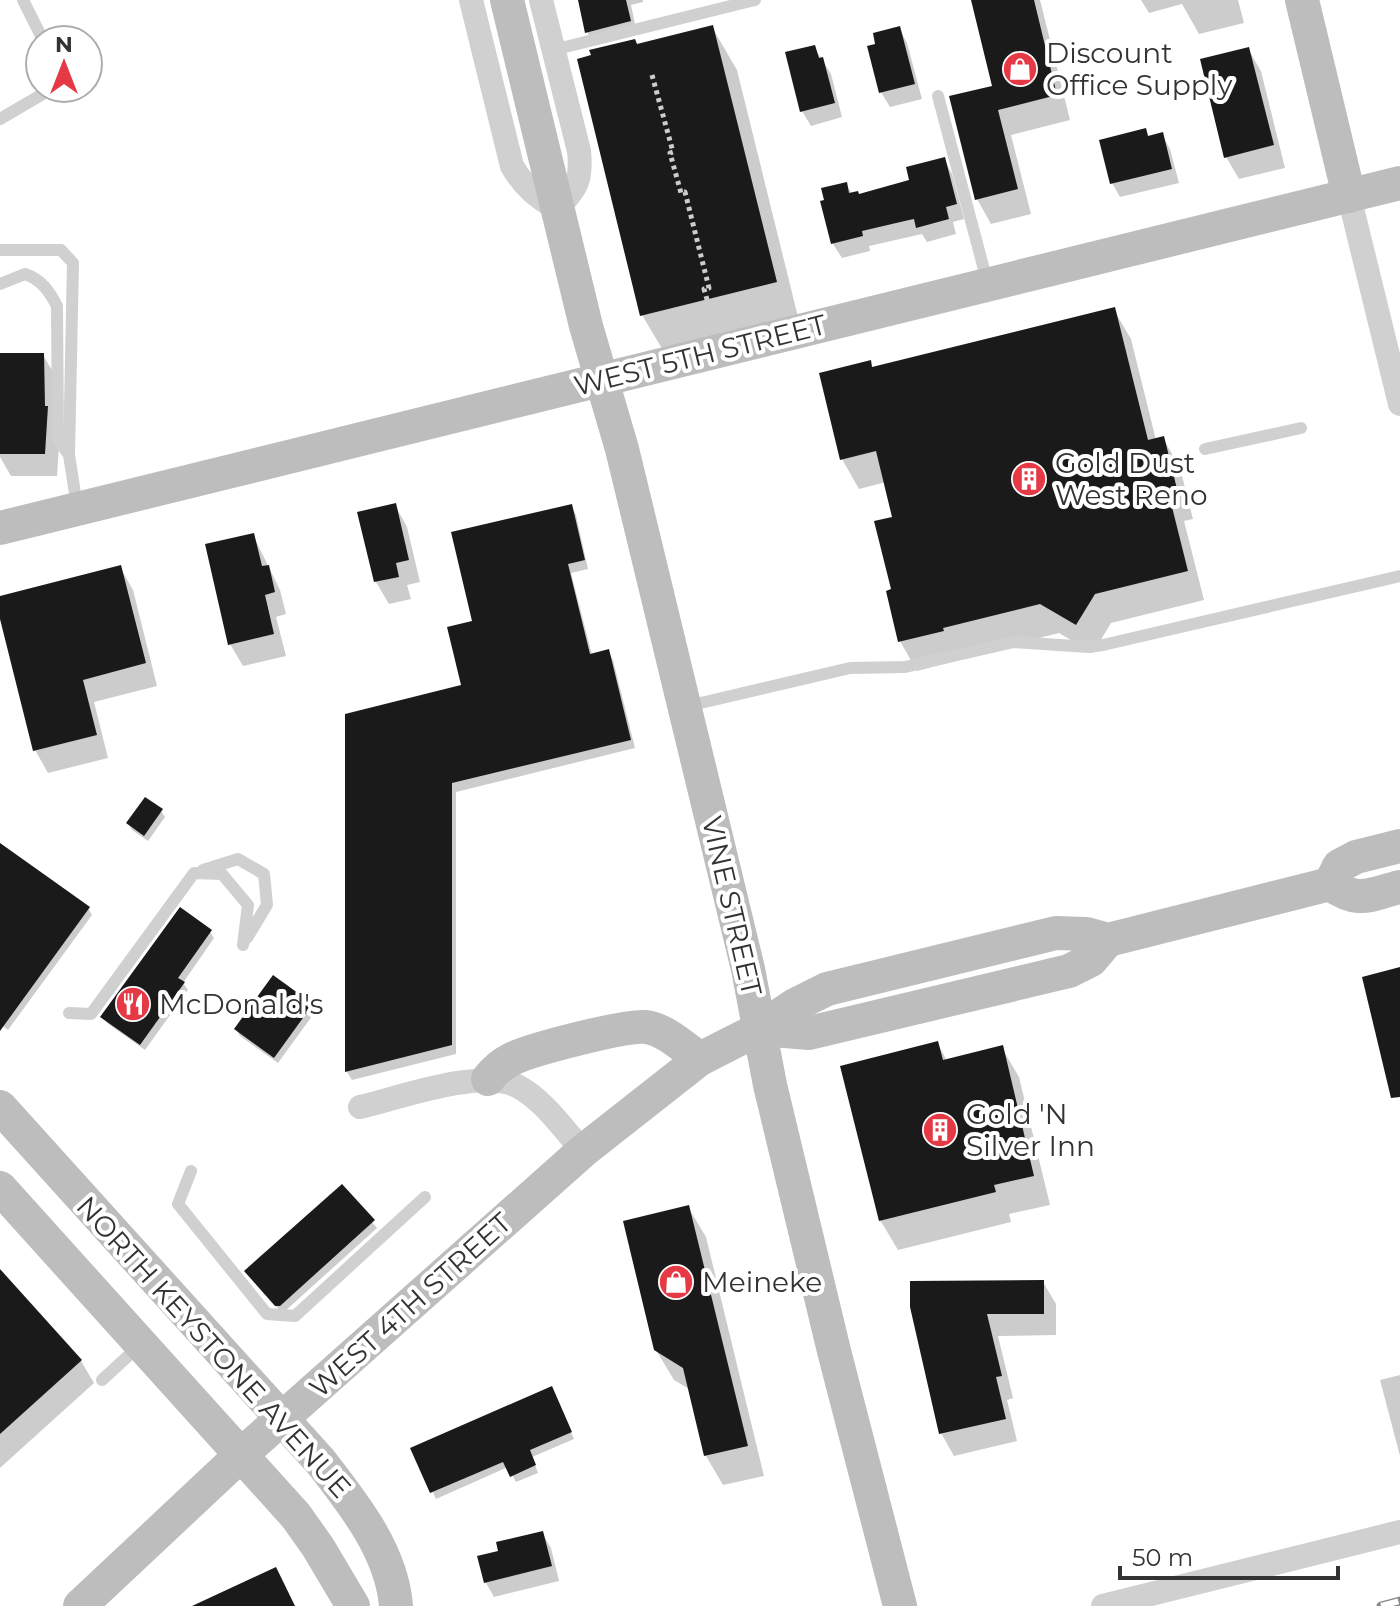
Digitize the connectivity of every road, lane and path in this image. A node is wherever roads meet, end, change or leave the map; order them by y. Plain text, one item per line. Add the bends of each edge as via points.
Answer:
1 (23, 0) edge
2 (471, 0) edge
3 (507, 0) edge
4 (541, 0) edge
5 (755, 0) edge
6 (1302, 0) edge
7 (35, 24) edge
8 (553, 50) junction
9 (652, 75) dead end
10 (938, 96) dead end
11 (26, 104) edge
12 (0, 119) edge
13 (1400, 183) edge
14 (1349, 196) junction
15 (557, 209) junction
16 (0, 250) edge
17 (0, 284) edge
18 (988, 284) junction
19 (708, 303) dead end
20 (601, 380) junction
21 (1400, 404) edge
22 (1301, 428) dead end
23 (1205, 449) dead end
24 (69, 455) junction
25 (77, 509) junction
26 (1, 524) edge
27 (1400, 576) edge
28 (685, 707) junction
29 (1400, 846) edge
30 (194, 873) junction
31 (1330, 884) junction
32 (1400, 887) edge
33 (69, 1013) dead end
34 (759, 1029) junction
35 (700, 1059) junction
36 (488, 1079) junction
37 (0, 1107) edge
38 (360, 1107) dead end
39 (583, 1151) junction
40 (191, 1171) dead end
41 (0, 1188) edge
42 (425, 1197) dead end
43 (142, 1344) junction
44 (102, 1380) dead end
45 (282, 1420) junction
46 (242, 1454) junction
47 (1400, 1532) edge
48 (80, 1606) edge
49 (353, 1606) edge
50 (396, 1606) edge
51 (900, 1606) edge
52 (1103, 1606) edge

1 - 7 lane
2 - 15 street via 512,166 522,183
3 - 15 street, VINE STREET
4 - 8 street
5 - 8 lane
6 - 14 street
8 - 15 street via 581,172 574,191
9 - 19 path via 709,288 704,289
10 - 18 lane
11 - 12 lane
13 - 14 street, WEST 5TH STREET
14 - 18 street, WEST 5TH STREET
14 - 21 street
15 - 20 street, VINE STREET
16 - 24 lane via 61,250 73,263
17 - 24 lane via 25,274 36,278 57,306 58,439
18 - 20 street, WEST 5TH STREET
20 - 25 street, WEST 5TH STREET
20 - 28 street, VINE STREET
22 - 23 lane
24 - 25 lane
25 - 26 street, WEST 5TH STREET
27 - 28 lane via 1103,645 1014,642 914,665 850,668
28 - 34 street, VINE STREET
29 - 31 street via 1339,866
30 - 30 lane via 222,874 248,905 243,945 267,905 264,874 238,859
30 - 33 lane via 91,1014
31 - 32 street via 1360,897
31 - 34 street, WEST 4TH STREET via 1108,940 1056,933 862,979 827,989
34 - 35 street, WEST 4TH STREET
34 - 51 street, VINE STREET
35 - 36 street via 662,1032 644,1027 541,1048 513,1058
35 - 39 street, WEST 4TH STREET
36 - 38 street
36 - 39 street via 520,1087
37 - 45 street, NORTH KEYSTONE AVENUE
39 - 45 street, WEST 4TH STREET
40 - 42 lane via 178,1204 267,1314 295,1316
41 - 43 street, NORTH KEYSTONE AVENUE
43 - 44 lane
43 - 46 street, NORTH KEYSTONE AVENUE
45 - 46 street, WEST 4TH STREET
45 - 50 street, NORTH KEYSTONE AVENUE via 361,1515 385,1562
46 - 48 street, WEST 4TH STREET
46 - 49 street, NORTH KEYSTONE AVENUE via 296,1516
47 - 52 street

